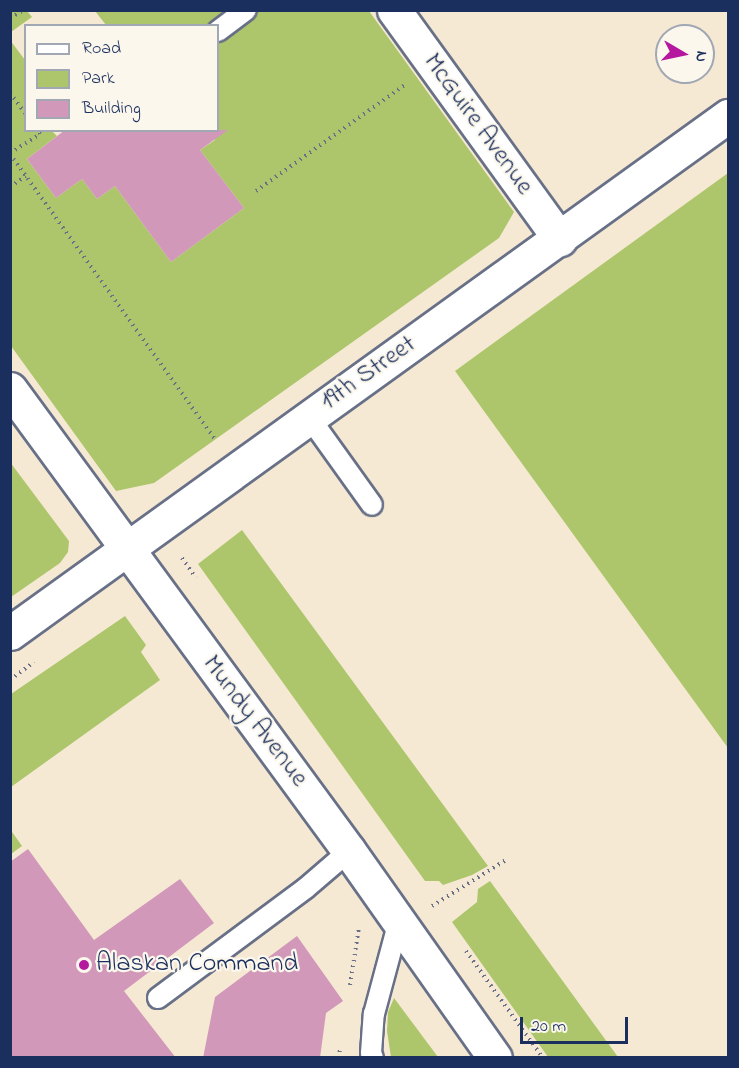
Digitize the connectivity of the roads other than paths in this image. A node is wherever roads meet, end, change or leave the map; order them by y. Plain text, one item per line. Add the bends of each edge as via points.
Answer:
1 (246, 10) edge
2 (394, 10) edge
3 (219, 30) edge
4 (729, 116) edge
5 (560, 239) junction
6 (10, 389) edge
7 (309, 417) junction
8 (372, 505) dead end
9 (127, 547) junction
10 (10, 633) edge
11 (349, 850) junction
12 (399, 921) junction
13 (158, 998) dead end
14 (373, 1058) edge
15 (495, 1058) edge

1 - 3 lane
2 - 5 street, McGuire Avenue
4 - 5 street, 19th Street
5 - 7 street, 19th Street
6 - 9 street, Mundy Avenue
7 - 8 lane
7 - 9 street, 19th Street
9 - 10 street, 19th Street
9 - 11 street, Mundy Avenue
11 - 12 street, Mundy Avenue
11 - 13 lane via 306,888
12 - 14 lane via 374,1014
12 - 15 street, Mundy Avenue

